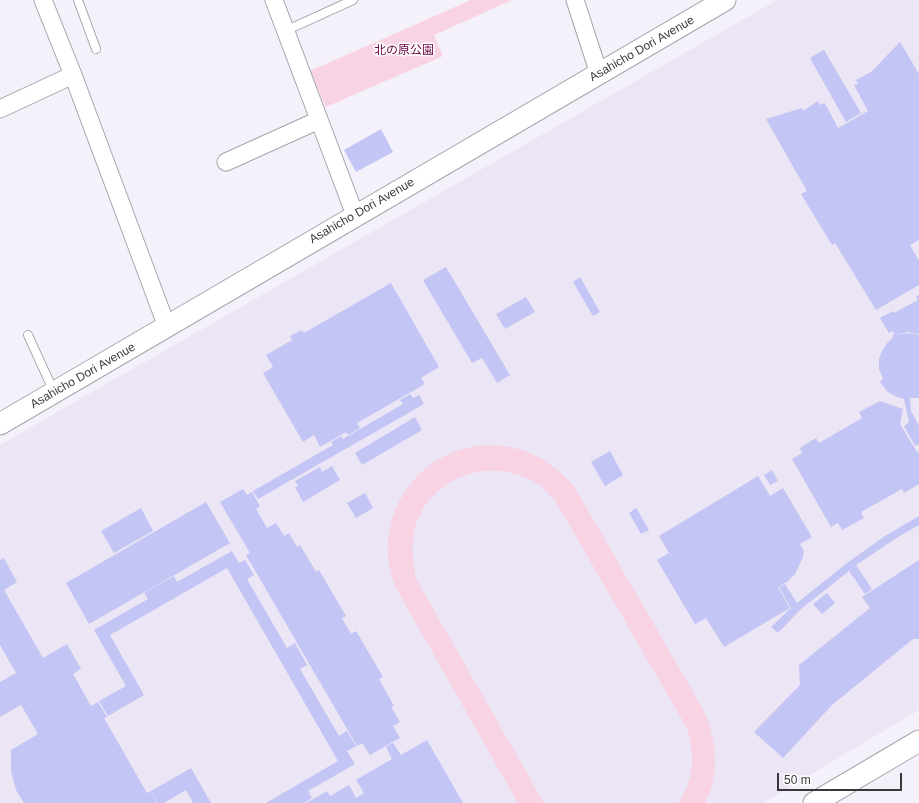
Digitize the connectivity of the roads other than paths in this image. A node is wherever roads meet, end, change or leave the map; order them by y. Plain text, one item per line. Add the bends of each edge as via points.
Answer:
1 (43, 0) edge
2 (78, 0) edge
3 (274, 0) edge
4 (353, 0) edge
5 (575, 0) edge
6 (725, 0) edge
7 (285, 31) junction
8 (96, 49) dead end
9 (599, 74) junction
10 (73, 75) junction
11 (0, 109) edge
12 (319, 120) junction
13 (226, 162) dead end
14 (354, 215) junction
15 (167, 327) junction
16 (28, 334) dead end
17 (54, 392) junction
18 (0, 424) edge
19 (919, 741) edge
20 (814, 803) edge

1 - 10 street
2 - 8 lane
3 - 7 street
4 - 7 lane
5 - 9 street
6 - 9 street, Asahicho Dori Avenue
7 - 12 street
9 - 14 street, Asahicho Dori Avenue
10 - 11 street
10 - 15 street
12 - 13 street
12 - 14 street
14 - 15 street, Asahicho Dori Avenue
15 - 17 street, Asahicho Dori Avenue
16 - 17 lane
17 - 18 street, Asahicho Dori Avenue
19 - 20 street

